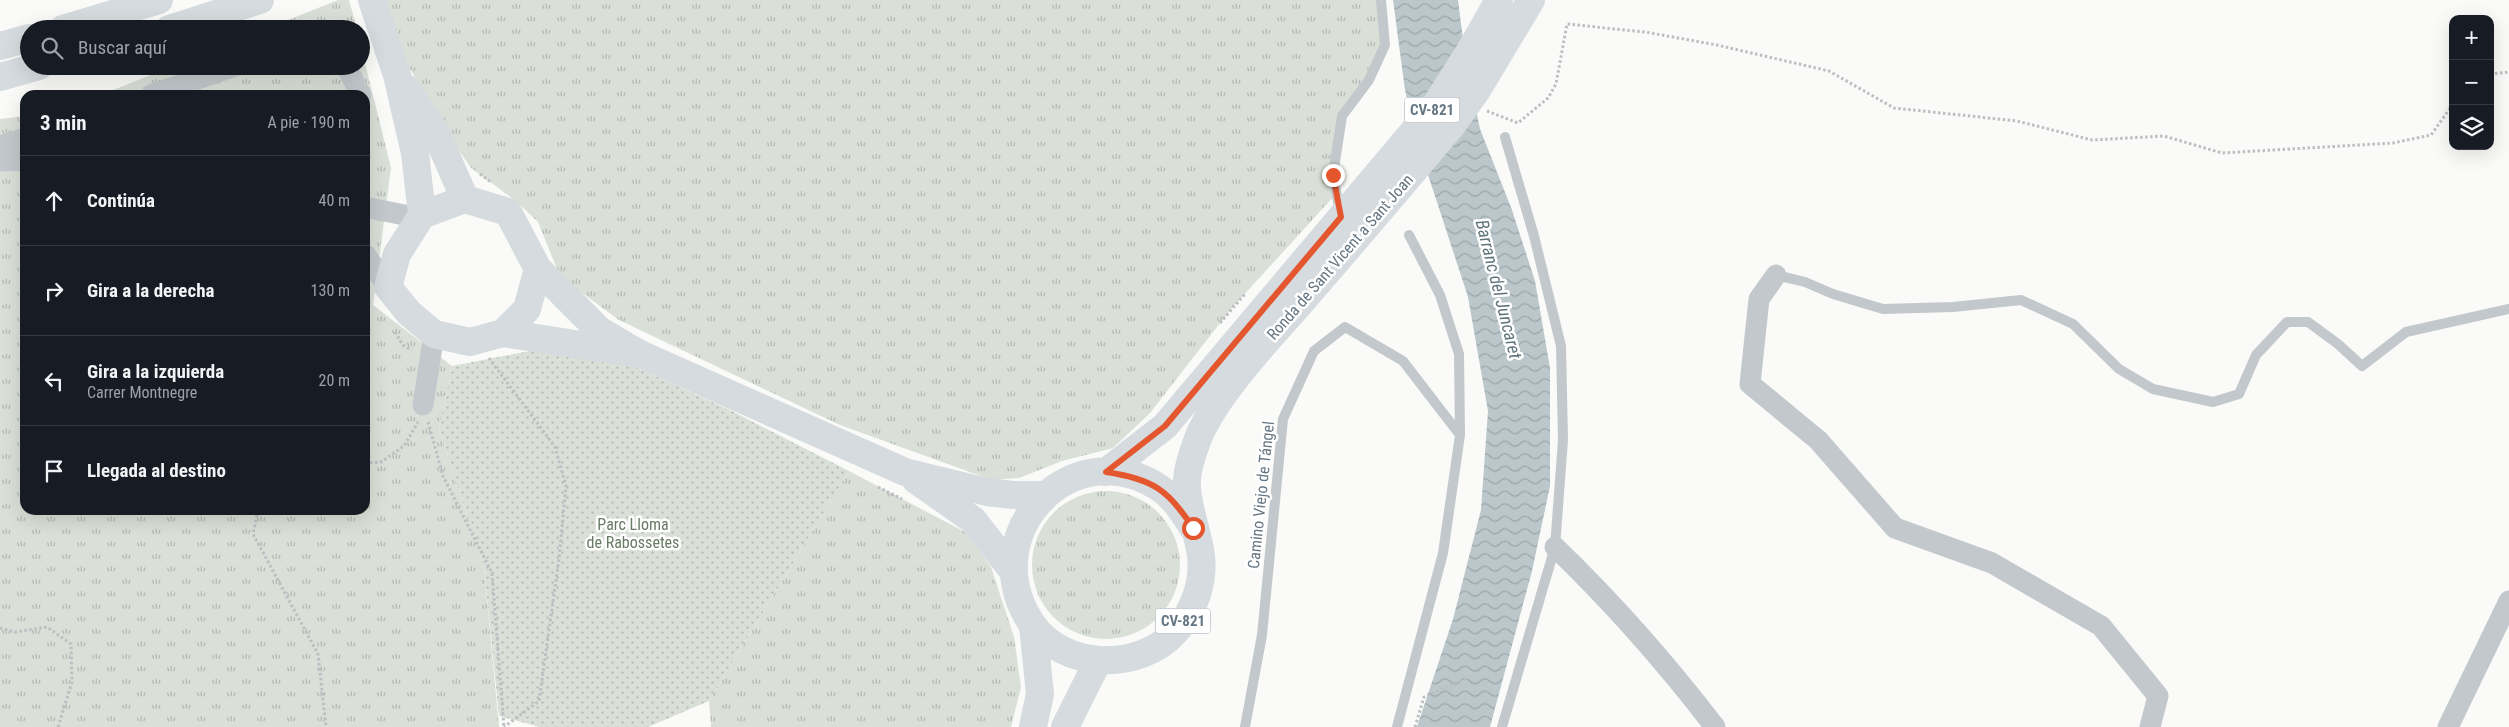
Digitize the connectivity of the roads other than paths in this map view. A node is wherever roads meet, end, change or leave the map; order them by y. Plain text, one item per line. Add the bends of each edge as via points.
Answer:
1 (159, 0) edge
2 (260, 0) edge
3 (372, 0) edge
4 (1381, 0) edge
5 (1499, 0) edge
6 (1531, 0) edge
7 (92, 20) edge
8 (197, 20) edge
9 (20, 40) edge
10 (0, 46) edge
11 (20, 71) edge
12 (209, 75) edge
13 (351, 75) edge
14 (397, 75) junction
15 (0, 76) edge
16 (165, 90) edge
17 (359, 90) edge
18 (1505, 137) dead end
19 (20, 140) edge
20 (0, 146) edge
21 (20, 160) edge
22 (0, 161) edge
23 (1396, 173) junction
24 (465, 199) junction
25 (370, 208) edge
26 (420, 217) junction
27 (1341, 217) junction
28 (1410, 235) dead end
29 (370, 261) edge
30 (538, 269) junction
31 (1776, 275) joint
32 (388, 287) junction
33 (2509, 309) edge
34 (500, 344) junction
35 (432, 347) junction
36 (640, 354) junction
37 (423, 405) road end
38 (1460, 434) junction
39 (905, 472) junction
40 (1106, 472) junction
41 (1046, 495) junction
42 (1193, 528) junction
43 (1554, 547) junction
44 (1013, 571) junction
45 (2509, 601) edge
46 (1033, 626) junction
47 (1098, 661) junction
48 (1033, 727) edge
49 (1064, 727) edge
50 (1245, 727) edge
51 (1397, 727) edge
52 (1502, 727) edge
53 (1715, 727) edge
54 (2150, 727) edge
55 (2448, 727) edge

1 - 7 main road
2 - 8 main road
3 - 14 main road
4 - 27 lane via 1385,45 1368,80 1342,116 1333,175
5 - 23 main road, Ronda de Sant Vicent a Sant Joan / CV-821
6 - 23 main road, Ronda de Sant Vicent a Sant Joan / CV-821 via 1481,100
9 - 10 main road
11 - 15 main road
12 - 16 street
13 - 17 street
14 - 24 main road via 435,131
14 - 26 main road via 415,153
18 - 43 lane via 1561,346 1563,440
19 - 20 street
21 - 22 street
23 - 27 main road, Ronda de Sant Vicent a Sant Joan / CV-821
23 - 42 main road, Ronda de Sant Vicent a Sant Joan / CV-821 via 1213,412 1196,442 1186,484
24 - 26 main road
24 - 30 main road, CV-821 via 508,212
25 - 26 street
26 - 32 main road via 397,254
27 - 40 main road, Ronda de Sant Vicent a Sant Joan / CV-821 via 1165,426
28 - 38 lane via 1440,295 1459,354
29 - 32 street
30 - 34 main road, CV-821 via 528,309
30 - 36 main road, CV-821 via 598,330
31 - 33 lane via 1883,309 1953,307 2021,300 2073,324 2119,368 2153,389 2213,402 2239,394 2256,355 2287,322 2308,322 2362,366 2406,332
31 - 54 street via 1759,299 1750,384 1818,440 1895,528 1992,563 2101,626 2158,696
32 - 35 main road, CV-821
34 - 35 main road, CV-821 via 470,342
34 - 36 main road, CV-821
35 - 37 street
36 - 39 main road, CV-821
38 - 50 lane, Camino Viejo de Tángel via 1403,361 1345,326 1314,350 1283,419 1262,635
38 - 51 lane via 1443,553
39 - 41 main road, CV-821 via 986,492
39 - 44 main road, CV-821 via 973,520
40 - 41 main road, Ronda de Sant Vicent a Sant Joan / CV-821 via 1064,482
40 - 42 main road, Ronda de Sant Vicent a Sant Joan / CV-821 via 1134,476 1158,487 1178,505
41 - 44 main road, Ronda de Sant Vicent a Sant Joan / CV-821 via 1027,516 1016,542
42 - 47 main road, Ronda de Sant Vicent a Sant Joan / CV-821 via 1201,555 1200,583 1191,610 1175,632 1153,650 1126,660
43 - 52 lane
43 - 53 street via 1592,583 1675,674
44 - 46 main road, Ronda de Sant Vicent a Sant Joan / CV-821 via 1019,600
45 - 55 street
46 - 47 main road, Ronda de Sant Vicent a Sant Joan / CV-821 via 1059,647
46 - 48 main road, Ronda de Sant Vicent a Sant Joan / CV-821 via 1040,694
47 - 49 main road

